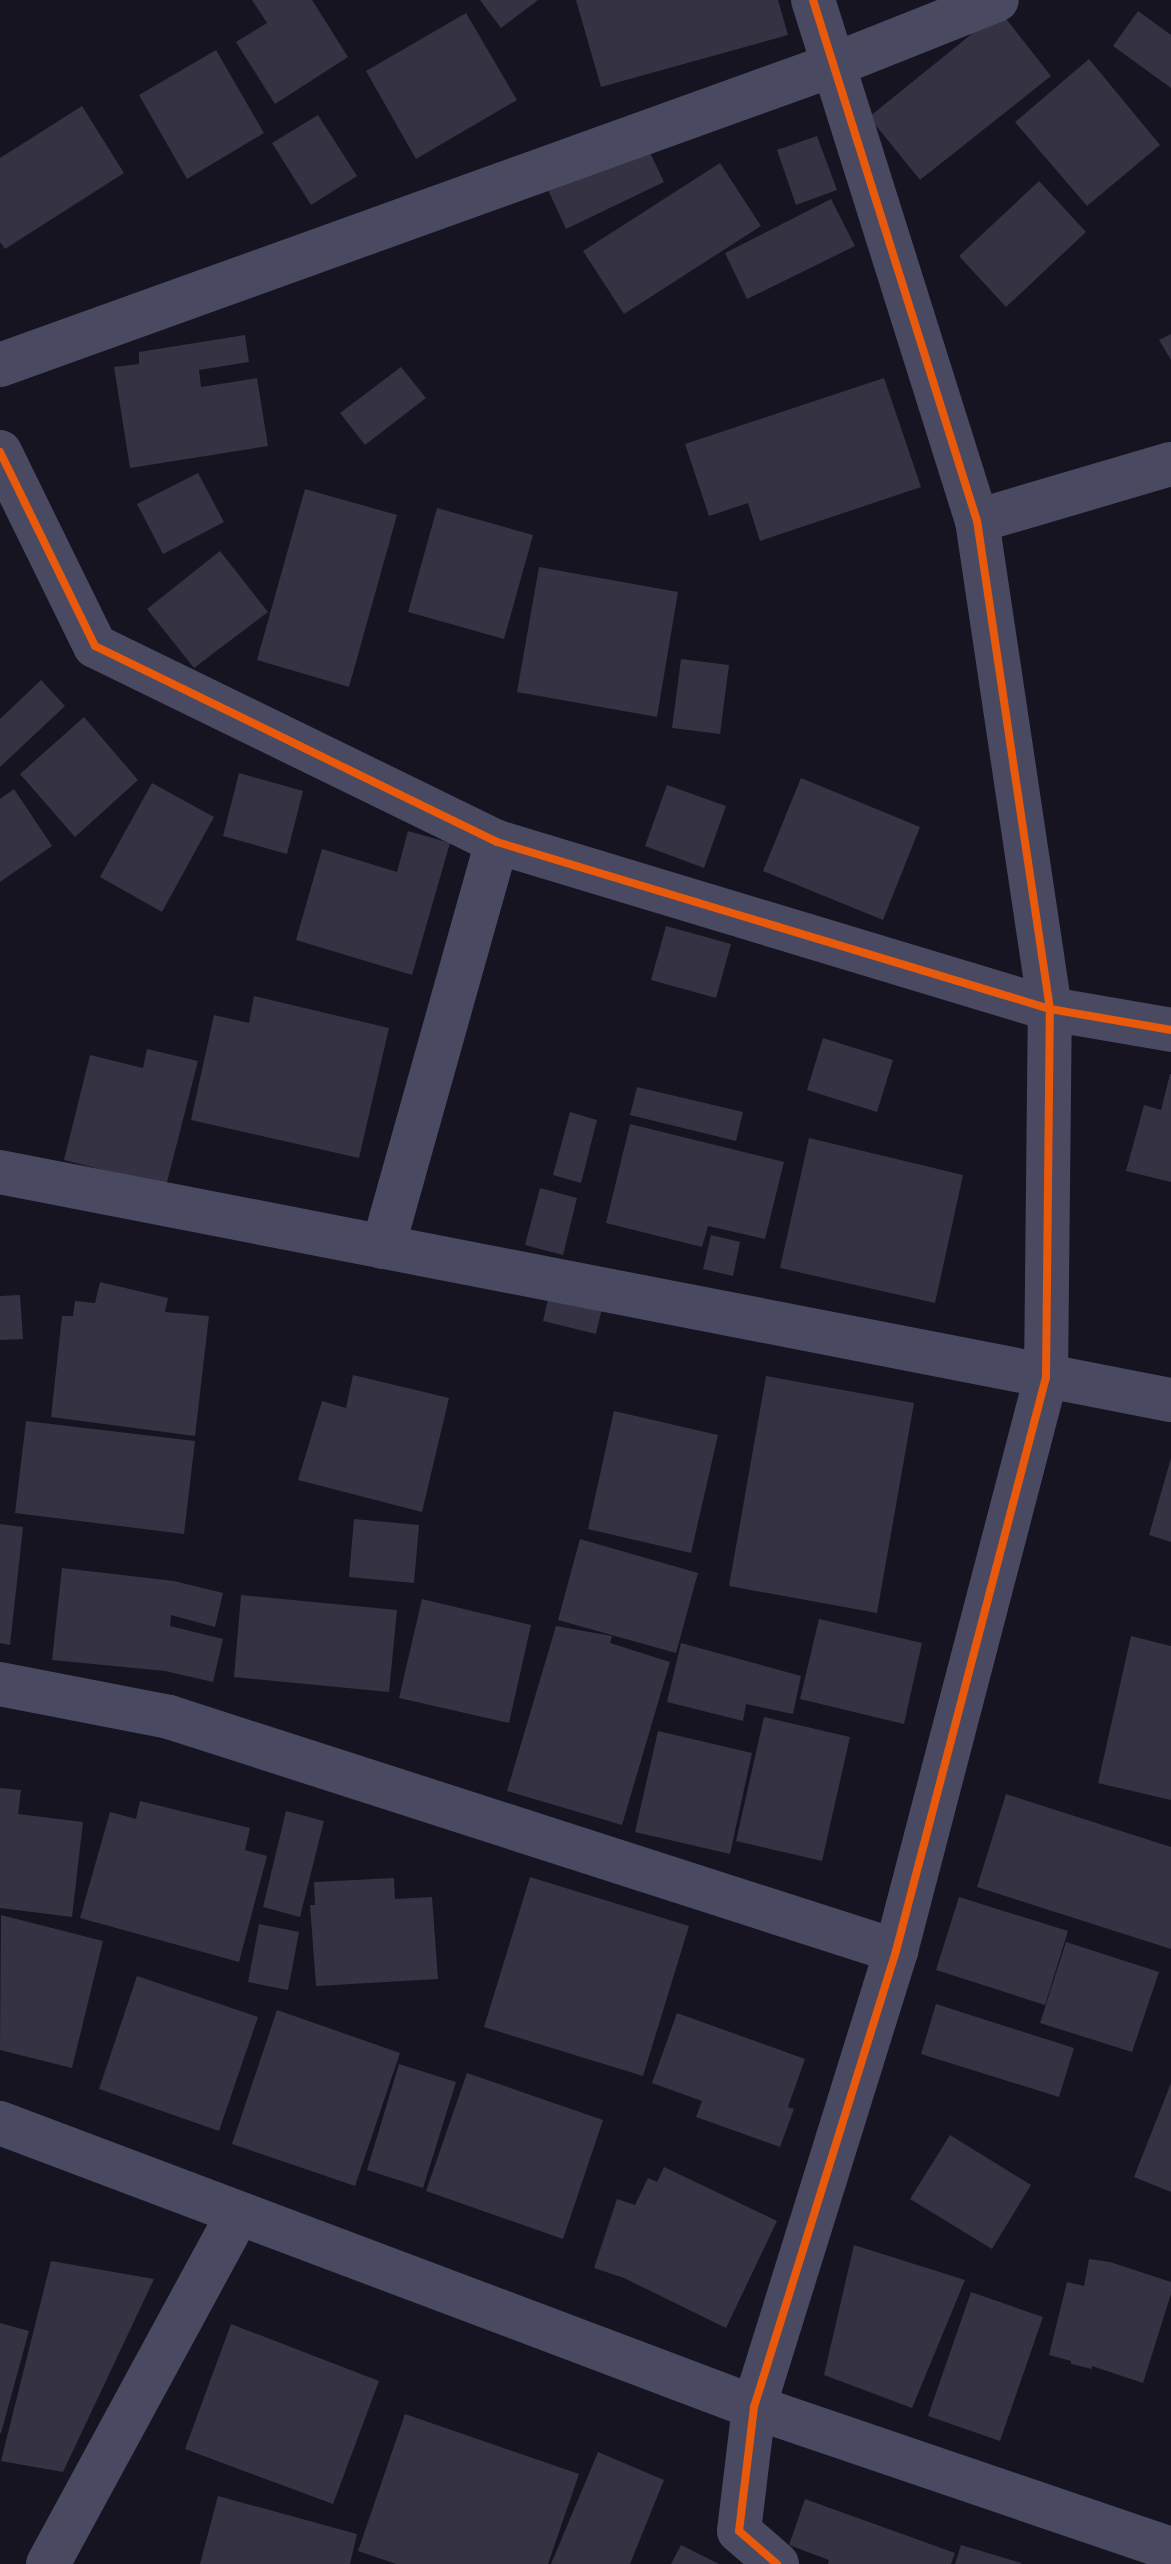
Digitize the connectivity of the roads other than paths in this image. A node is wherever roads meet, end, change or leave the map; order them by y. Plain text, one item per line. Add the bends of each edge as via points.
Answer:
1 (813, 0) edge
2 (997, 0) edge
3 (836, 64) junction
4 (0, 365) edge
5 (0, 452) edge
6 (1171, 464) edge
7 (977, 521) junction
8 (497, 842) junction
9 (1050, 1009) junction
10 (1171, 1030) edge
11 (0, 1172) edge
12 (383, 1247) junction
13 (1046, 1377) junction
14 (1171, 1400) edge
15 (0, 1684) edge
16 (896, 1951) junction
17 (0, 2123) edge
18 (238, 2214) junction
19 (754, 2407) junction
20 (1171, 2549) edge
21 (48, 2564) edge
22 (777, 2564) edge

1 - 3 street
2 - 3 street
3 - 4 street
3 - 7 street
5 - 8 street via 95,646
6 - 7 street
7 - 9 street
8 - 9 street
8 - 12 street
9 - 10 street
9 - 13 street
11 - 12 street
12 - 13 street
13 - 14 street
13 - 16 street
15 - 16 street via 169,1717
16 - 19 street
17 - 18 street
18 - 19 street
18 - 21 street
19 - 20 street
19 - 22 street via 739,2531

